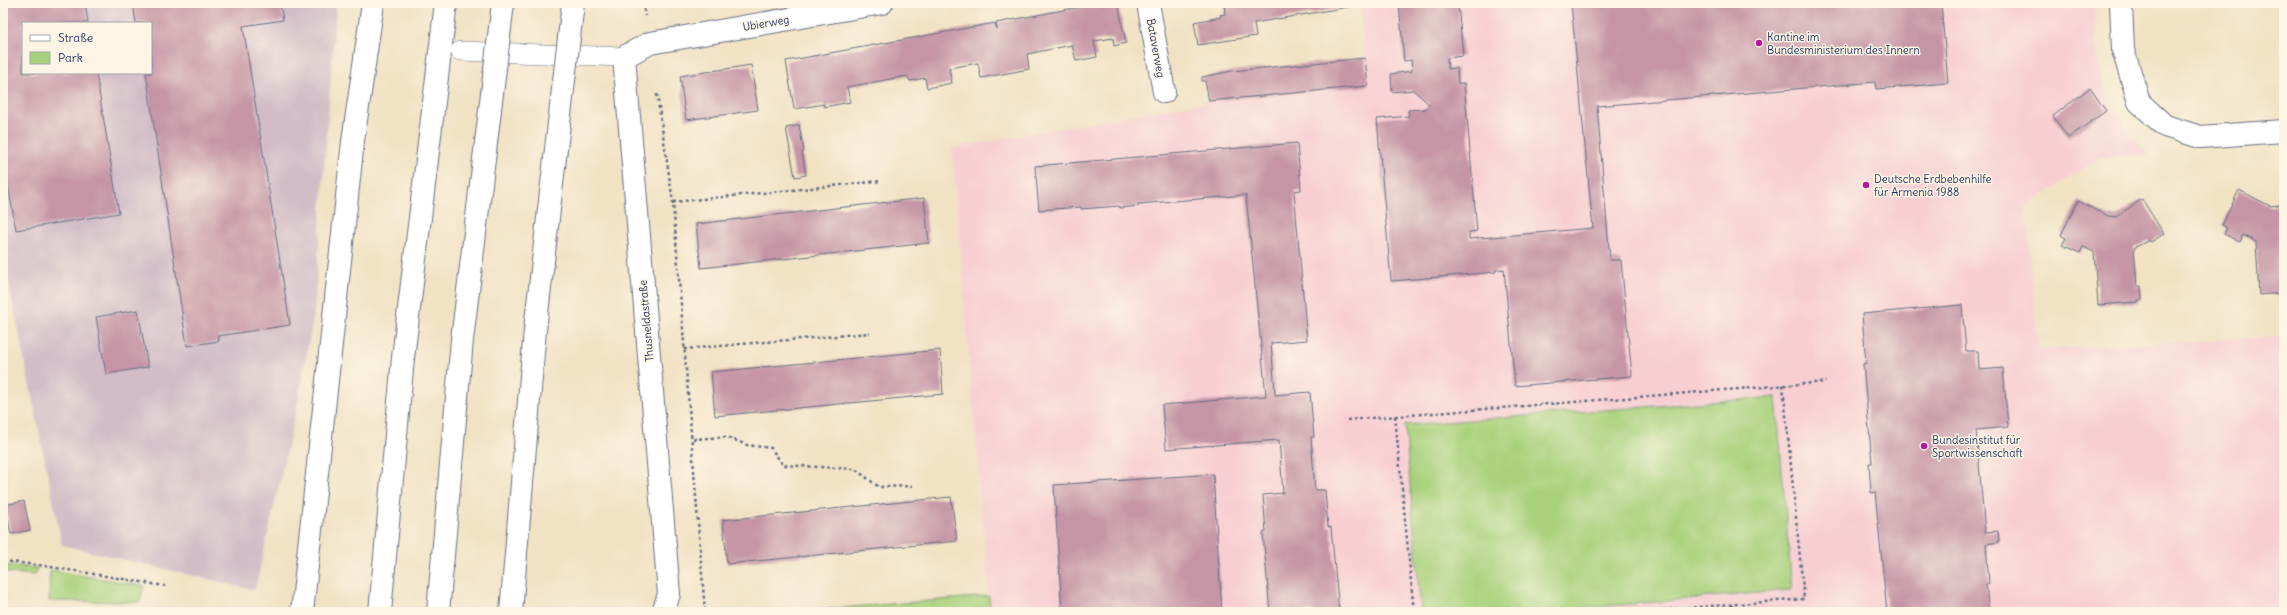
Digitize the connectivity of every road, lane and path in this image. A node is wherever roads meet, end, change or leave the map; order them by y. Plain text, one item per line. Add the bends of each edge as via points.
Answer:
1 (373, 3) edge
2 (446, 3) edge
3 (503, 3) edge
4 (573, 3) edge
5 (882, 3) edge
6 (1148, 3) edge
7 (2121, 3) edge
8 (460, 51) dead end
9 (624, 57) junction
10 (657, 88) dead end
11 (1164, 92) dead end
12 (2284, 131) edge
13 (881, 181) dead end
14 (673, 202) junction
15 (870, 333) dead end
16 (684, 349) junction
17 (1826, 382) dead end
18 (1782, 385) junction
19 (1395, 416) junction
20 (1347, 420) dead end
21 (692, 439) junction
22 (912, 486) dead end
23 (3, 561) edge
24 (165, 586) dead end
25 (1732, 605) junction
26 (302, 612) edge
27 (380, 612) edge
28 (438, 612) edge
29 (510, 612) edge
30 (663, 612) edge
31 (705, 612) edge
32 (1414, 612) edge
33 (1633, 612) edge
34 (1732, 612) edge

1 - 26 main road via 353,140
2 - 27 main road via 403,358
3 - 28 main road, bridge via 462,340
4 - 29 main road, bridge via 535,330
5 - 9 main road, Ubierweg via 650,43
6 - 11 main road, Bataverweg
7 - 12 main road via 2123,50 2139,102 2165,126 2200,137
8 - 9 lane
9 - 30 main road, Thusneldastraße via 669,594
10 - 14 path
13 - 14 path
14 - 16 path
15 - 16 path
16 - 21 path
17 - 18 path
18 - 19 path
18 - 25 path via 1804,599
19 - 20 path
19 - 32 path
21 - 22 path via 727,437 747,445 771,448 783,465 855,469 879,487
21 - 31 path
23 - 24 path
25 - 33 path
25 - 34 path

